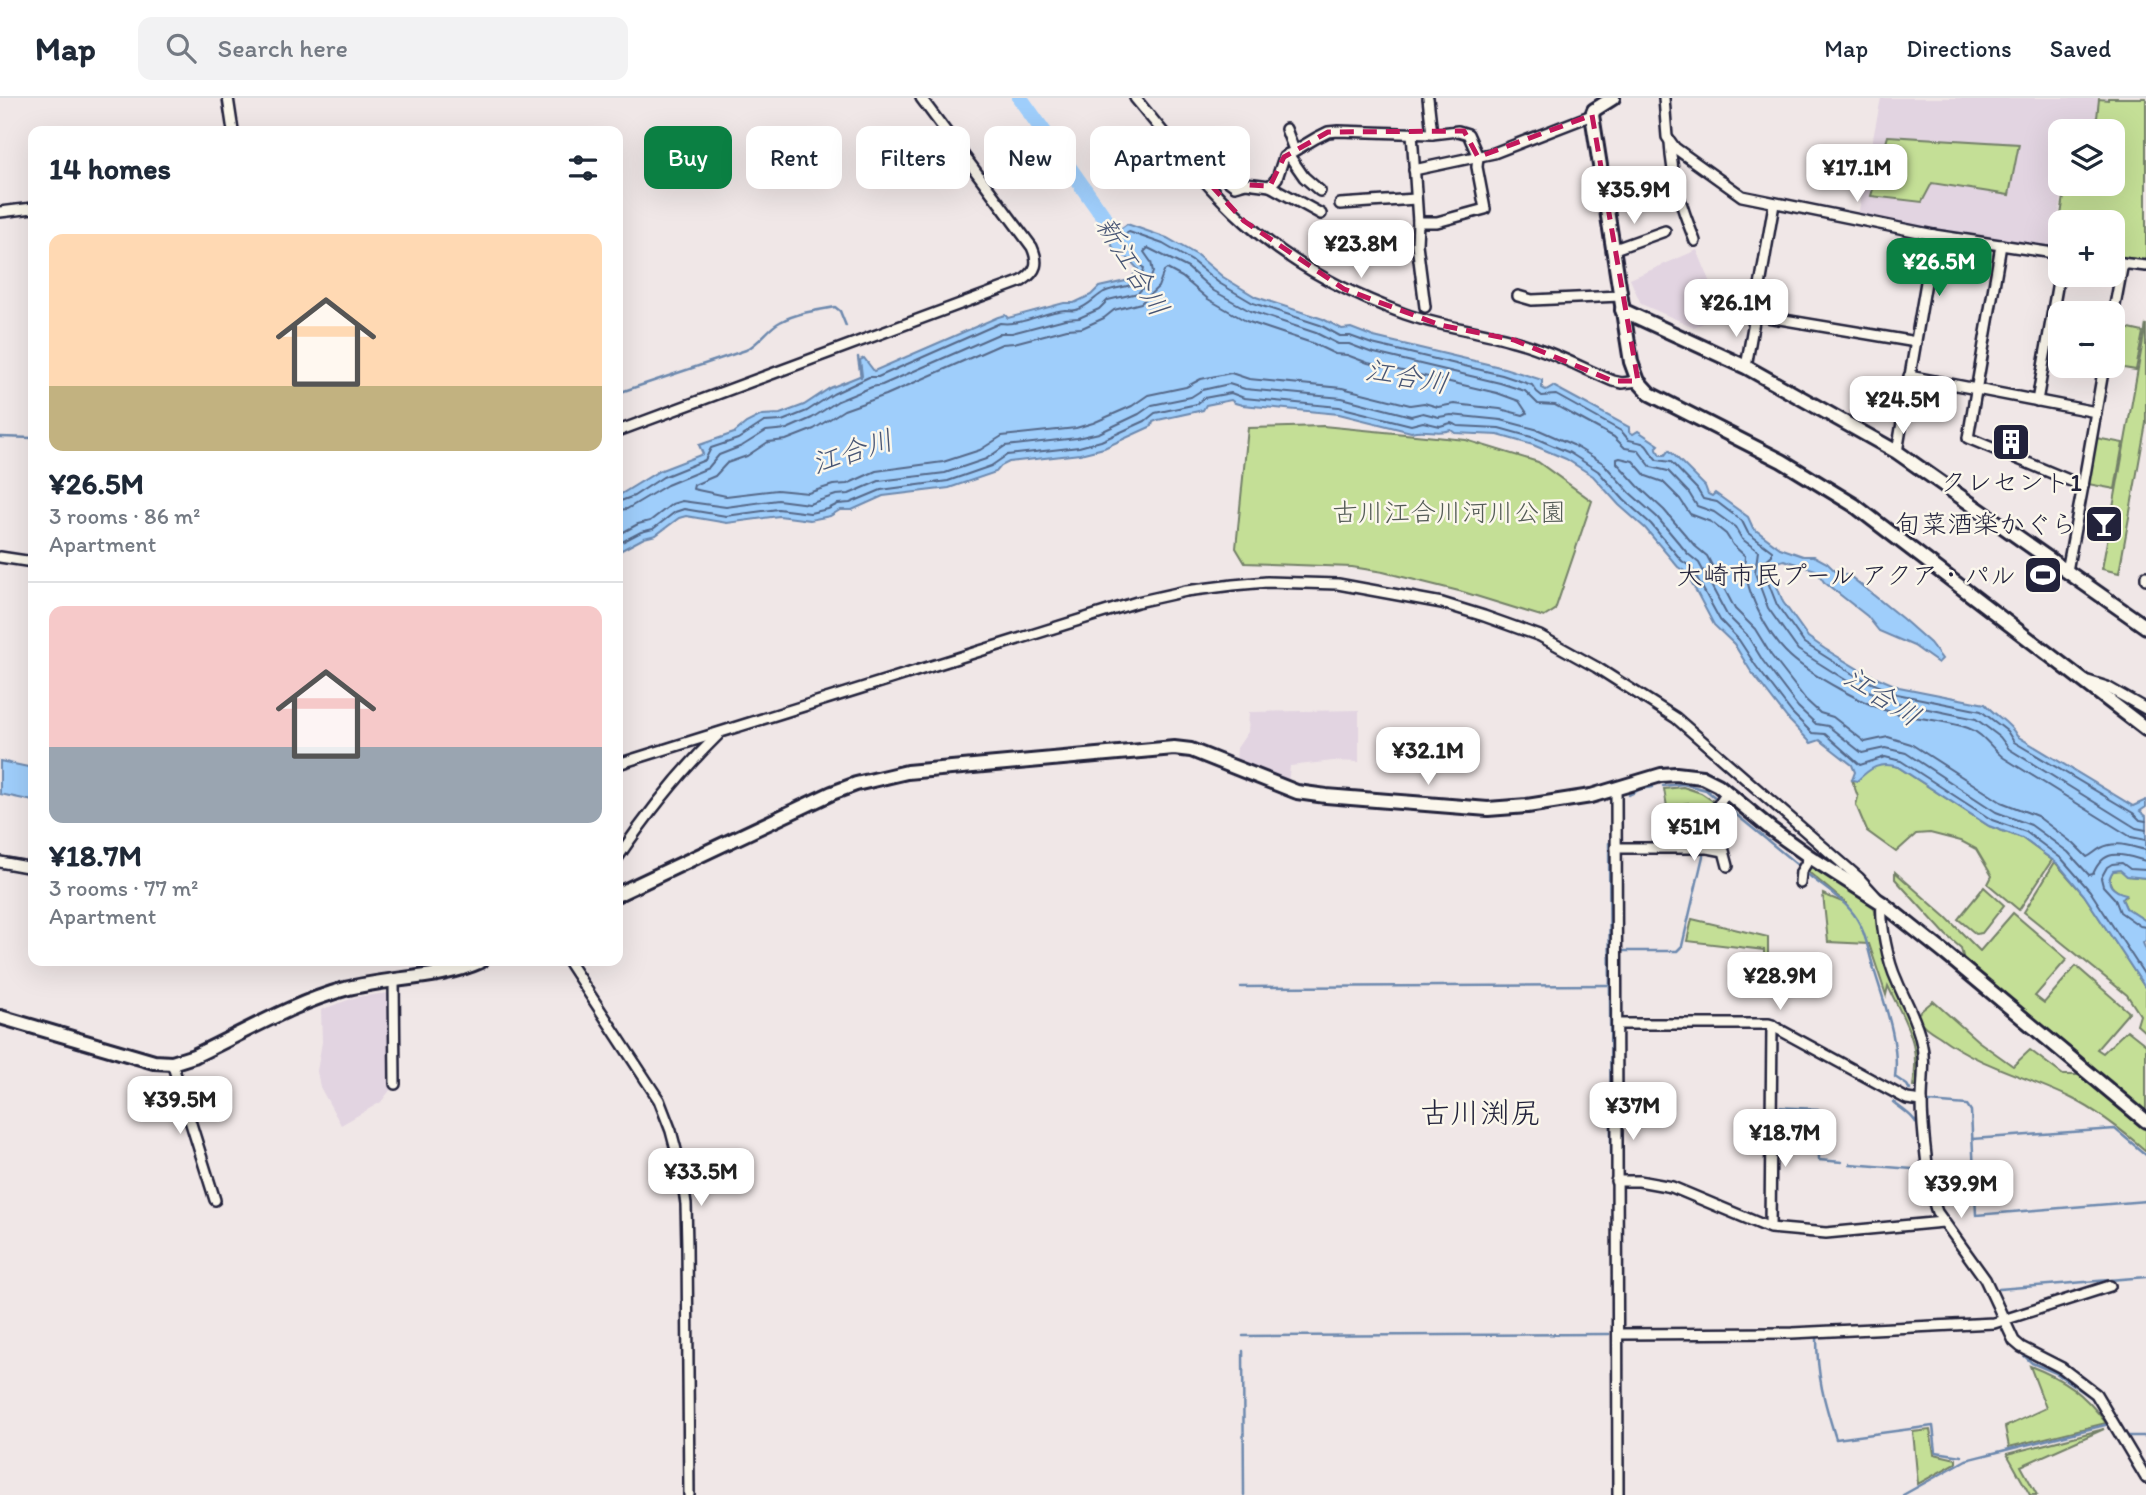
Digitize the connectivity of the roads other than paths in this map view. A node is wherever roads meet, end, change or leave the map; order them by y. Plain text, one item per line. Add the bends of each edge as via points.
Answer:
1 (228, 98) edge
2 (921, 98) edge
3 (1135, 98) edge
4 (1428, 98) edge
5 (1613, 98) edge
6 (1664, 98) edge
7 (1592, 115) junction
8 (232, 126) edge
9 (1158, 126) edge
10 (1286, 130) dead end
11 (1412, 133) junction
12 (1432, 134) junction
13 (1671, 142) junction
14 (1291, 152) junction
15 (1478, 157) junction
16 (1415, 170) junction
17 (1250, 183) edge
18 (1270, 186) junction
19 (1215, 189) edge
20 (1320, 191) dead end
21 (1416, 199) junction
22 (1340, 204) dead end
23 (1774, 204) junction
24 (28, 208) edge
25 (0, 211) edge
26 (1321, 214) dead end
27 (1418, 222) junction
28 (1665, 231) dead end
29 (1934, 235) junction
30 (1695, 241) dead end
31 (2001, 245) junction
32 (1612, 250) junction
33 (2048, 252) edge
34 (2125, 263) edge
35 (2146, 267) edge
36 (2057, 287) edge
37 (1518, 296) dead end
38 (1620, 296) junction
39 (1425, 307) dead end
40 (1622, 310) junction
41 (1755, 315) junction
42 (1916, 342) junction
43 (1746, 367) junction
44 (1909, 376) junction
45 (2102, 378) edge
46 (1638, 381) junction
47 (1976, 389) junction
48 (2037, 401) junction
49 (2096, 412) junction
50 (623, 429) edge
51 (1897, 452) junction
52 (2083, 486) junction
53 (0, 557) edge
54 (28, 561) edge
55 (2067, 571) junction
56 (2146, 627) edge
57 (2081, 679) junction
58 (2146, 709) edge
59 (2146, 729) edge
60 (719, 733) junction
61 (623, 762) edge
62 (1616, 789) junction
63 (1726, 795) junction
64 (1616, 848) junction
65 (1708, 848) junction
66 (623, 850) edge
67 (0, 862) edge
68 (1805, 864) junction
69 (1728, 866) dead end
70 (28, 867) edge
71 (1800, 883) dead end
72 (623, 892) edge
73 (1882, 903) junction
74 (465, 966) edge
75 (571, 966) edge
76 (394, 980) junction
77 (0, 1017) edge
78 (1617, 1024) junction
79 (1772, 1029) junction
80 (172, 1063) junction
81 (394, 1084) dead end
82 (1922, 1101) junction
83 (2146, 1121) edge
84 (1616, 1181) junction
85 (215, 1200) dead end
86 (1943, 1222) junction
87 (1770, 1227) junction
88 (2110, 1286) dead end
89 (2004, 1321) junction
90 (1618, 1334) junction
91 (2146, 1478) edge
92 (690, 1495) edge
93 (1618, 1495) edge

1 - 8 street
2 - 50 street via 1032,247 1037,258 1031,275
3 - 9 street
4 - 12 street
5 - 7 street
6 - 13 street
7 - 15 street
7 - 32 street
10 - 14 street
11 - 12 street
11 - 14 street via 1328,132
11 - 16 street
12 - 15 street via 1464,131
13 - 23 street via 1742,196
13 - 30 street via 1678,197
14 - 18 street
14 - 20 street via 1304,177
15 - 16 street
15 - 27 street via 1485,209 1437,222
16 - 21 street
17 - 18 street
18 - 26 street
19 - 46 street via 1251,227 1344,289 1415,318 1514,340 1613,381
21 - 22 street
21 - 27 street
23 - 29 street
23 - 41 street
24 - 25 street
27 - 39 street
28 - 32 street
29 - 31 street
29 - 42 street
31 - 33 street
31 - 47 street
32 - 38 street
34 - 35 street
36 - 48 street
37 - 38 street via 1532,300
38 - 40 street
40 - 43 street
40 - 46 street
41 - 42 street
41 - 43 street
42 - 44 street
43 - 51 street
44 - 47 street
44 - 51 street
45 - 49 street
46 - 57 street via 1650,394 1782,461 1854,505
47 - 48 street
47 - 52 street via 1968,438
48 - 49 street
49 - 52 street
51 - 55 street
52 - 55 street
53 - 54 street
55 - 56 street
57 - 58 street via 2107,687
57 - 59 street
60 - 61 street
60 - 66 street via 694,757
60 - 73 street via 1085,617 1186,591 1266,582 1368,587 1484,616 1540,636 1596,667 1676,719
62 - 63 street via 1676,774 1702,777
62 - 64 street
62 - 72 street via 1527,806 1488,808 1326,796 1297,792 1191,750 1174,748 907,772 832,793
63 - 65 street via 1717,804
63 - 68 street
64 - 65 street
64 - 78 street
65 - 69 street via 1724,851
67 - 70 street
68 - 71 street
68 - 73 street
73 - 82 street via 1895,978 1922,1042
73 - 83 street
74 - 76 street
75 - 92 street via 659,1100 680,1164 686,1204
76 - 80 street via 321,996
76 - 81 street
77 - 80 street via 154,1062
78 - 79 street
78 - 84 street
79 - 82 street via 1907,1099
79 - 87 street
80 - 85 street
82 - 86 street via 1933,1201
84 - 87 street via 1672,1187
84 - 90 street
86 - 87 street via 1826,1233
86 - 89 street via 1985,1279
88 - 89 street
89 - 90 street via 1792,1333
89 - 91 street via 2021,1347 2062,1368 2096,1394
90 - 93 street

